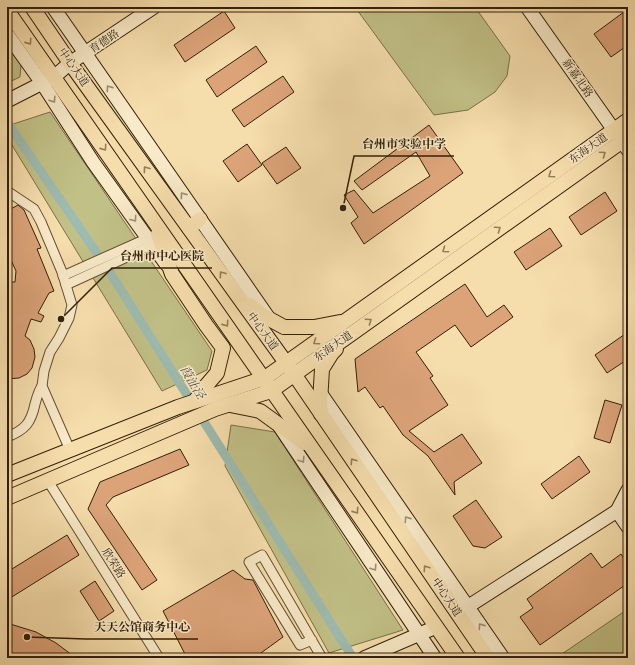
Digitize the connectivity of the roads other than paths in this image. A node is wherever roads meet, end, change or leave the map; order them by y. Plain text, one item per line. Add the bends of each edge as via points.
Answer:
1 (32, 7) edge
2 (53, 7) edge
3 (154, 7) edge
4 (527, 7) edge
5 (7, 10) edge
6 (7, 34) edge
7 (85, 54) junction
8 (70, 64) junction
9 (48, 80) junction
10 (10, 100) edge
11 (628, 120) edge
12 (623, 139) edge
13 (7, 191) edge
14 (200, 219) junction
15 (154, 221) junction
16 (189, 228) junction
17 (150, 242) junction
18 (172, 274) junction
19 (64, 280) junction
20 (234, 290) junction
21 (269, 319) junction
22 (344, 321) junction
23 (347, 336) junction
24 (290, 369) junction
25 (264, 378) junction
26 (42, 386) junction
27 (271, 391) junction
28 (321, 394) junction
29 (194, 402) junction
30 (229, 405) junction
31 (321, 414) junction
32 (280, 427) junction
33 (7, 437) edge
34 (312, 448) junction
35 (70, 450) junction
36 (7, 475) edge
37 (48, 481) junction
38 (628, 490) edge
39 (7, 498) edge
40 (618, 511) junction
41 (628, 526) edge
42 (462, 610) junction
43 (436, 627) junction
44 (419, 634) junction
45 (312, 640) junction
46 (365, 657) edge
47 (159, 658) edge
48 (322, 658) edge
49 (435, 658) edge
50 (458, 658) edge
51 (488, 658) edge
52 (503, 658) edge

1 - 8 main road, 中心大道
2 - 7 main road
3 - 7 main road, 育德路
4 - 12 main road, 新嘉北路
5 -> 9 main road, 中心大道
6 - 9 main road
7 - 8 main road, 育德路
14 -> 7 main road
8 - 9 main road, 育德路
16 -> 8 main road, 中心大道
9 - 10 main road, 育德路
9 -> 15 main road, 中心大道
9 -> 17 main road via 93,162
11 - 12 main road, 东海大道
12 -> 22 main road, 东海大道
23 -> 12 main road, 东海大道
13 - 19 street via 34,209
14 - 16 main road
14 - 21 main road
15 - 18 main road
15 -> 25 main road, 中心大道
20 -> 16 main road, 中心大道
17 - 18 main road
17 - 19 street
18 - 29 main road via 223,348 218,373
19 - 26 street via 72,305 71,312 60,338 50,352
20 - 21 main road
20 - 24 main road, 中心大道
21 - 22 main road via 284,327 314,327
22 -> 24 main road, 东海大道
23 - 24 main road, 东海大道
23 - 28 main road via 332,352 322,369
24 - 25 main road, 东海大道
24 - 27 main road, 东海大道
24 - 31 main road, 中心大道
25 - 27 main road, 中心大道
25 - 29 main road, 东海大道
26 - 33 street via 26,426
26 - 35 street
27 - 30 main road, 东海大道
27 - 34 main road, 中心大道
28 - 31 main road
42 -> 28 main road
29 - 35 main road, 东海大道
30 - 32 main road via 260,411
30 - 37 main road, 东海大道
42 -> 31 main road, 中心大道
32 - 34 main road
32 -> 44 main road
34 -> 43 main road, 中心大道
35 - 36 main road, 东海大道
37 - 39 main road, 东海大道
37 - 47 street, 欣荣路
38 - 40 main road
40 - 41 main road
40 - 42 main road
42 - 51 main road, 中心大道
52 -> 42 main road
43 - 44 main road
43 - 50 main road, 中心大道
44 - 46 main road
44 - 49 main road
45 - 45 street via 262,555 249,562 300,645
45 - 48 street

